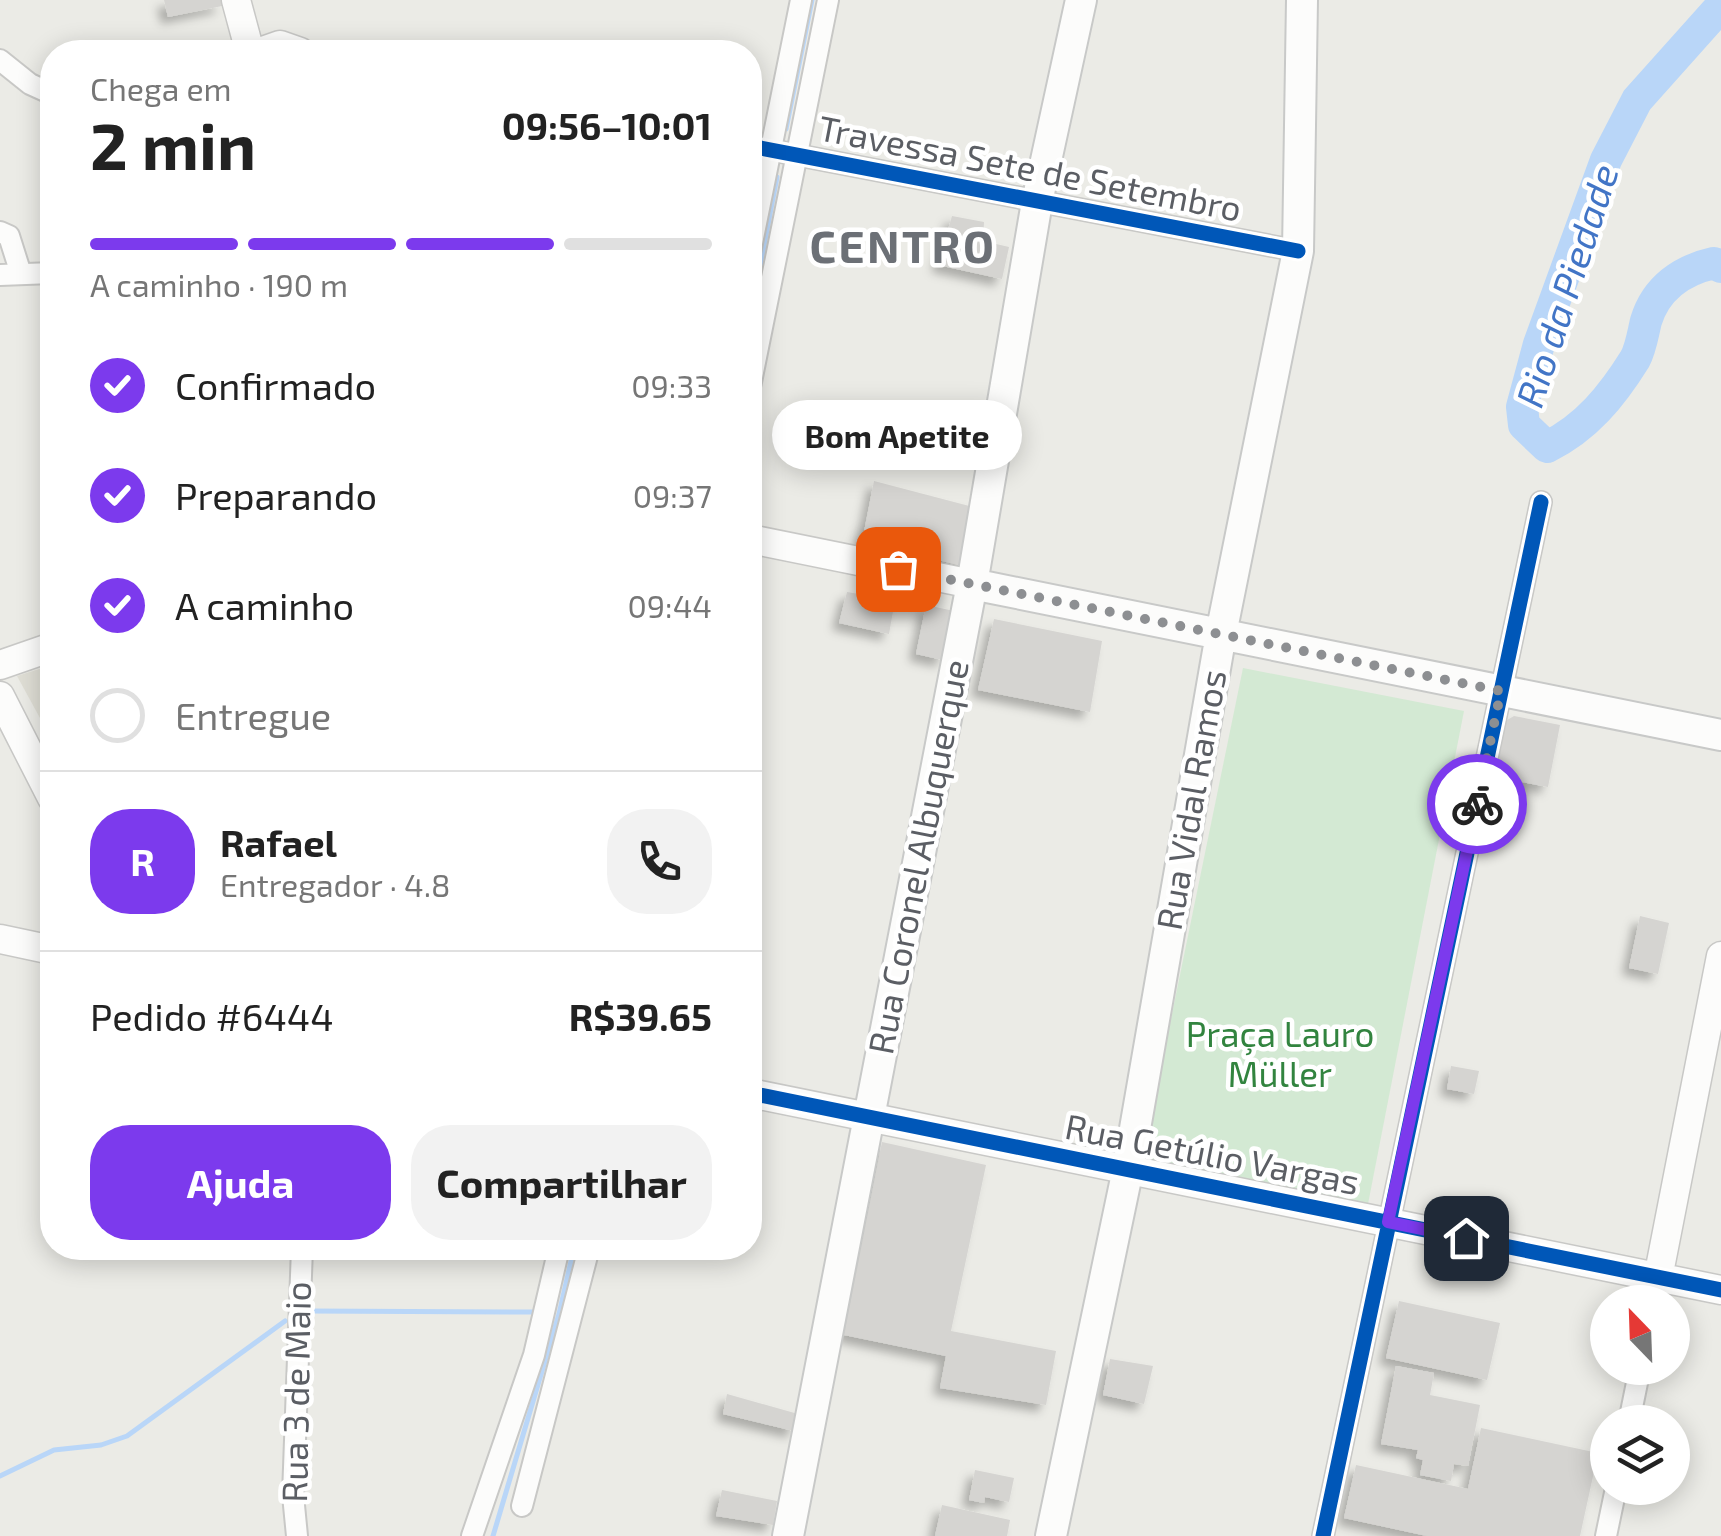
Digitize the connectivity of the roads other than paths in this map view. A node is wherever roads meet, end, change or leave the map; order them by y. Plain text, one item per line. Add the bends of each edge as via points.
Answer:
1 (236, 0) edge
2 (800, 0) edge
3 (828, 0) edge
4 (1080, 0) edge
5 (1302, 0) edge
6 (247, 40) edge
7 (0, 60) edge
8 (40, 89) edge
9 (762, 141) edge
10 (762, 148) edge
11 (795, 154) junction
12 (1037, 202) junction
13 (0, 232) edge
14 (1298, 252) junction
15 (40, 274) edge
16 (11, 275) edge
17 (762, 325) edge
18 (1541, 502) dead end
19 (762, 541) edge
20 (972, 584) junction
21 (1221, 634) junction
22 (40, 651) edge
23 (0, 666) edge
24 (1501, 691) junction
25 (0, 696) edge
26 (1721, 736) edge
27 (40, 774) edge
28 (0, 940) edge
29 (40, 948) edge
30 (1721, 956) edge
31 (762, 1095) edge
32 (869, 1116) junction
33 (1128, 1169) junction
34 (1388, 1222) junction
35 (302, 1260) edge
36 (556, 1260) edge
37 (586, 1260) edge
38 (1635, 1285) edge
39 (1656, 1285) edge
40 (1690, 1290) edge
41 (1721, 1290) edge
42 (1612, 1505) edge
43 (522, 1506) dead end
44 (296, 1536) edge
45 (472, 1536) edge
46 (788, 1536) edge
47 (1051, 1536) edge
48 (1323, 1536) edge
49 (1606, 1536) edge

1 - 6 street
2 - 9 street
3 - 11 street
4 - 12 main road, Rua Coronel Albuquerque
5 - 14 main road, Rua Vidal Ramos
7 - 8 street
10 - 11 street, Travessa Sete de Setembro
11 - 12 street, Travessa Sete de Setembro
11 - 17 street
12 - 14 street, Travessa Sete de Setembro
12 - 20 main road, Rua Coronel Albuquerque
13 - 16 street via 9,236
14 - 21 main road, Rua Vidal Ramos
15 - 16 street
18 - 24 street
19 - 20 street
20 - 21 main road
20 - 32 main road, Rua Coronel Albuquerque
21 - 24 main road
21 - 33 main road, Rua Vidal Ramos
22 - 23 street
24 - 26 main road
24 - 34 street
25 - 27 street
28 - 29 street
30 - 39 street
31 - 32 street, Rua Getúlio Vargas
32 - 33 street, Rua Getúlio Vargas
32 - 46 main road, Rua Coronel Albuquerque
33 - 34 street, Rua Getúlio Vargas
33 - 47 main road, Rua Vidal Ramos
34 - 38 street, Rua Getúlio Vargas
34 - 48 street
35 - 44 street, Rua 3 de Maio
36 - 45 street via 534,1355
37 - 43 street
40 - 41 street, Rua Getúlio Vargas
42 - 49 street

